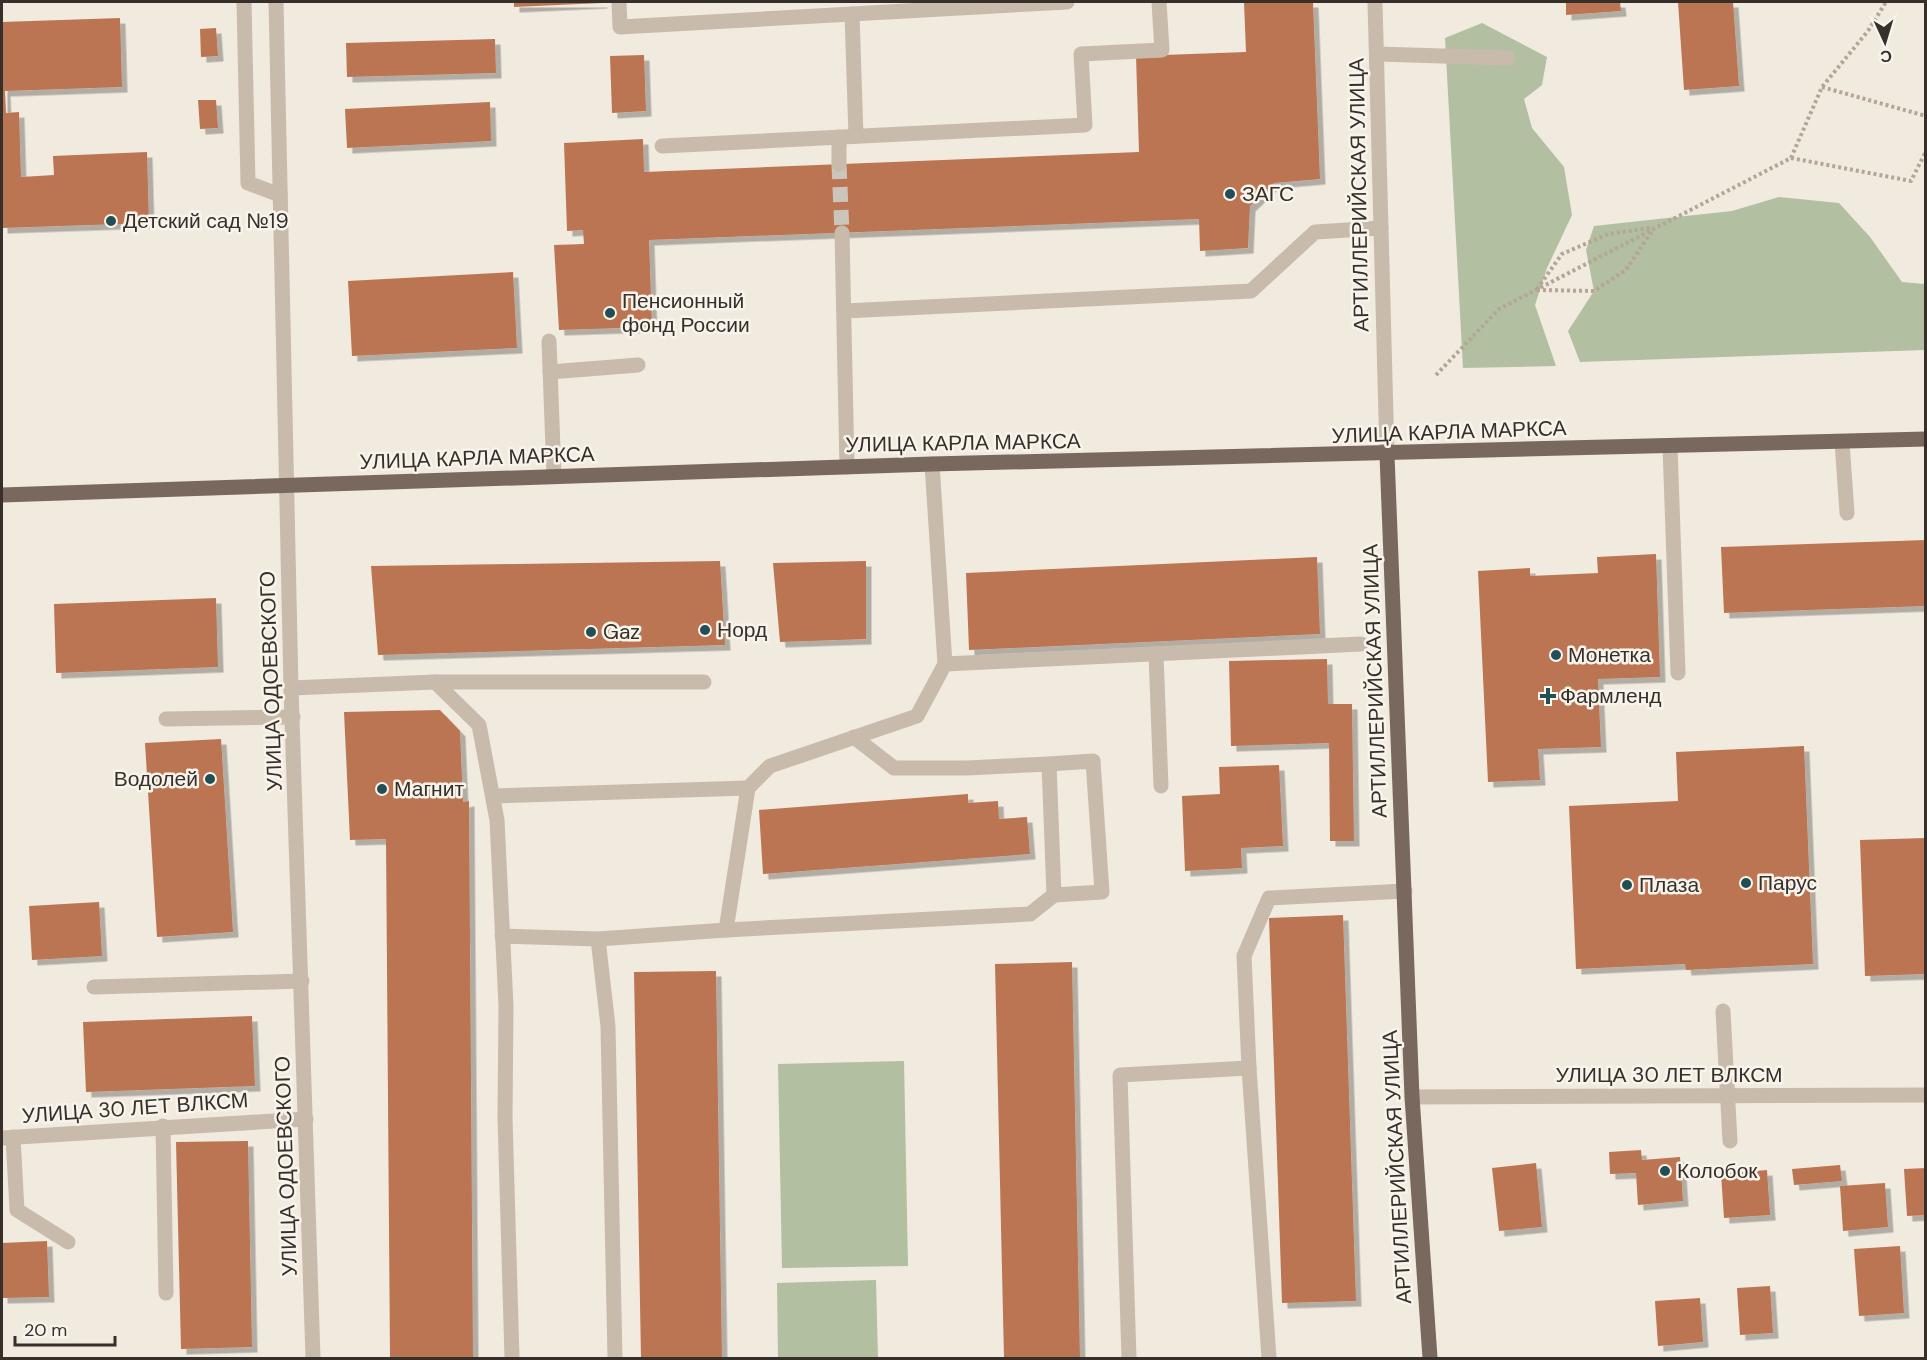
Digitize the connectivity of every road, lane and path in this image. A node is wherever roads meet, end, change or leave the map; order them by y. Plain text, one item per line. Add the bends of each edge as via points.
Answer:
1 (244, 2) edge
2 (276, 2) edge
3 (1067, 2) edge
4 (1159, 2) edge
5 (1376, 2) edge
6 (1886, 2) edge
7 (619, 3) edge
8 (852, 14) junction
9 (1377, 54) junction
10 (1508, 58) dead end
11 (1822, 87) junction
12 (1926, 116) edge
13 (856, 136) junction
14 (838, 137) junction
15 (662, 146) dead end
16 (1926, 151) edge
17 (1791, 158) junction
18 (840, 164) tunnel mouth
19 (280, 195) junction
20 (1381, 228) junction
21 (1655, 228) junction
22 (842, 233) tunnel mouth
23 (1536, 290) junction
24 (844, 311) junction
25 (549, 341) dead end
26 (638, 365) dead end
27 (550, 372) junction
28 (1436, 375) dead end
29 (1926, 439) edge
30 (1842, 442) junction
31 (1670, 447) junction
32 (1387, 455) junction
33 (932, 464) junction
34 (848, 467) junction
35 (554, 476) junction
36 (287, 486) junction
37 (2, 495) edge
38 (1847, 513) dead end
39 (1361, 644) dead end
40 (1156, 654) junction
41 (945, 664) junction
42 (1678, 673) dead end
43 (435, 682) junction
44 (704, 682) dead end
45 (291, 688) junction
46 (292, 717) junction
47 (166, 719) dead end
48 (854, 737) junction
49 (1049, 764) junction
50 (1161, 786) dead end
51 (748, 788) junction
52 (494, 796) junction
53 (1405, 891) junction
54 (1054, 895) junction
55 (726, 930) junction
56 (502, 936) junction
57 (598, 939) junction
58 (302, 981) junction
59 (94, 987) dead end
60 (1724, 1011) dead end
61 (1249, 1068) junction
62 (1926, 1095) edge
63 (1728, 1096) junction
64 (1412, 1097) junction
65 (306, 1119) junction
66 (163, 1126) junction
67 (7, 1137) edge
68 (1730, 1141) dead end
69 (68, 1242) dead end
70 (166, 1293) dead end
71 (313, 1359) edge
72 (512, 1359) edge
73 (615, 1359) edge
74 (1129, 1359) edge
75 (1269, 1359) edge
76 (1430, 1359) edge

1 - 19 street via 248,183
2 - 19 street, УЛИЦА ОДОЕВСКОГО
3 - 8 street
4 - 13 street via 1162,50 1081,54 1085,125
5 - 9 street, АРТИЛЛЕРИЙСКАЯ УЛИЦА
6 - 11 path via 1868,31
7 - 8 street via 620,27
8 - 13 street
9 - 10 street
9 - 20 street, АРТИЛЛЕРИЙСКАЯ УЛИЦА
11 - 12 path
11 - 17 path
13 - 14 street
14 - 15 street
14 - 18 street
16 - 17 path via 1911,181
17 - 21 path
19 - 36 street, УЛИЦА ОДОЕВСКОГО
20 - 24 street via 1315,232 1251,291
20 - 32 street, АРТИЛЛЕРИЙСКАЯ УЛИЦА
21 - 23 path
21 - 23 path via 1608,234 1562,254
21 - 23 path via 1626,270 1594,291
22 - 24 street
23 - 28 path via 1499,309
24 - 34 street
25 - 27 street
26 - 27 street
27 - 35 street
29 - 30 main road, УЛИЦА КАРЛА МАРКСА
30 - 31 main road, УЛИЦА КАРЛА МАРКСА
30 - 38 street
31 - 32 main road, УЛИЦА КАРЛА МАРКСА
31 - 42 street
32 - 33 main road, УЛИЦА КАРЛА МАРКСА
32 - 53 main road, АРТИЛЛЕРИЙСКАЯ УЛИЦА
33 - 34 main road, УЛИЦА КАРЛА МАРКСА
33 - 41 street
34 - 35 main road, УЛИЦА КАРЛА МАРКСА
35 - 36 main road, УЛИЦА КАРЛА МАРКСА
36 - 37 main road, УЛИЦА КАРЛА МАРКСА
36 - 45 street, УЛИЦА ОДОЕВСКОГО
39 - 40 street
40 - 41 street
40 - 50 street
41 - 48 street via 917,716
43 - 44 street
43 - 45 street
43 - 52 street via 479,725
45 - 46 street, УЛИЦА ОДОЕВСКОГО
46 - 47 street
46 - 58 street, УЛИЦА ОДОЕВСКОГО
48 - 49 street via 894,768
48 - 51 street via 770,766
49 - 54 street
49 - 54 street via 1093,761 1102,892
51 - 52 street
51 - 55 street
52 - 56 street
53 - 61 street via 1269,898 1244,956
53 - 64 main road, АРТИЛЛЕРИЙСКАЯ УЛИЦА
54 - 55 street via 1030,914
55 - 57 street
56 - 57 street
56 - 72 street
57 - 73 street via 608,1026
58 - 59 street
58 - 65 street, УЛИЦА ОДОЕВСКОГО
60 - 63 street
61 - 74 street via 1120,1075
61 - 75 street
62 - 63 street, УЛИЦА 30 ЛЕТ ВЛКСМ
63 - 64 street, УЛИЦА 30 ЛЕТ ВЛКСМ
63 - 68 street
64 - 76 main road, АРТИЛЛЕРИЙСКАЯ УЛИЦА
65 - 66 street, УЛИЦА 30 ЛЕТ ВЛКСМ
65 - 71 street, УЛИЦА ОДОЕВСКОГО
66 - 67 street, УЛИЦА 30 ЛЕТ ВЛКСМ
66 - 70 street
67 - 69 street via 17,1210

